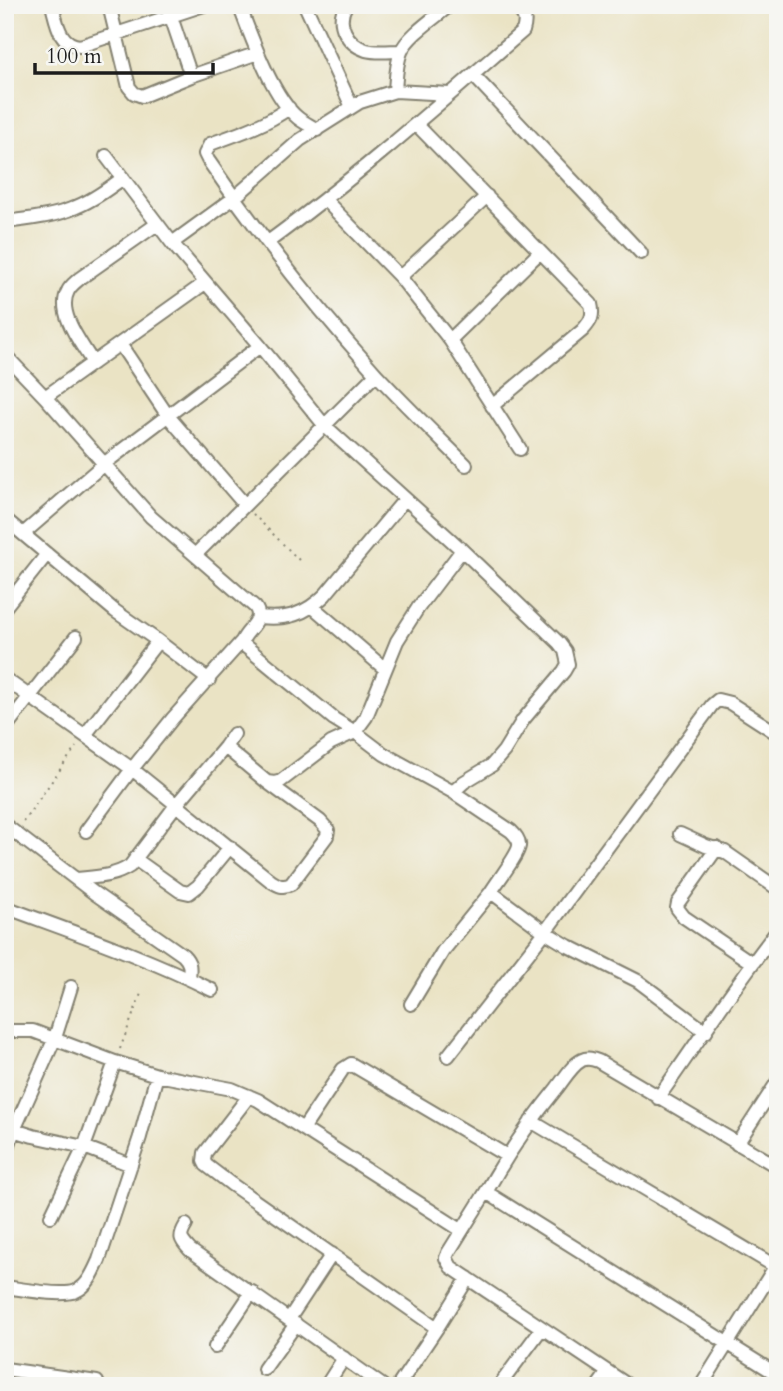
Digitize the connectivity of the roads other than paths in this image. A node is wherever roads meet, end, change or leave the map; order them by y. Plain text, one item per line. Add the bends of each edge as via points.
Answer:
1 (52, 5) edge
2 (109, 5) edge
3 (204, 5) edge
4 (239, 5) edge
5 (305, 5) edge
6 (346, 5) edge
7 (450, 5) edge
8 (515, 5) edge
9 (169, 11) edge
10 (117, 34) junction
11 (401, 51) junction
12 (258, 53) junction
13 (473, 75) junction
14 (191, 76) junction
15 (395, 91) junction
16 (450, 94) junction
17 (352, 107) junction
18 (289, 108) junction
19 (416, 124) junction
20 (317, 130) junction
21 (106, 156) dead end
22 (122, 178) junction
23 (487, 196) junction
24 (234, 198) junction
25 (325, 200) junction
26 (5, 222) edge
27 (157, 223) junction
28 (268, 242) junction
29 (172, 243) junction
30 (540, 252) junction
31 (640, 253) dead end
32 (400, 278) junction
33 (205, 283) junction
34 (450, 340) junction
35 (120, 345) junction
36 (260, 346) junction
37 (5, 355) edge
38 (93, 363) junction
39 (376, 374) junction
40 (45, 397) junction
41 (492, 406) junction
42 (168, 416) junction
43 (324, 426) junction
44 (520, 450) dead end
45 (105, 463) junction
46 (466, 465) dead end
47 (405, 499) junction
48 (245, 506) junction
49 (5, 519) edge
50 (23, 534) junction
51 (462, 550) junction
52 (47, 554) junction
53 (195, 555) junction
54 (5, 607) edge
55 (313, 607) junction
56 (258, 617) junction
57 (76, 637) dead end
58 (158, 641) junction
59 (243, 641) junction
60 (385, 669) junction
61 (5, 678) edge
62 (209, 680) junction
63 (29, 695) junction
64 (5, 728) edge
65 (355, 732) junction
66 (234, 734) dead end
67 (778, 734) edge
68 (85, 735) junction
69 (225, 747) junction
70 (132, 769) junction
71 (267, 782) junction
72 (453, 792) junction
73 (176, 805) junction
74 (10, 829) edge
75 (86, 831) dead end
76 (680, 834) dead end
77 (230, 847) junction
78 (717, 848) junction
79 (135, 859) junction
80 (76, 879) junction
81 (778, 889) edge
82 (491, 892) junction
83 (5, 907) edge
84 (778, 930) edge
85 (545, 932) junction
86 (751, 963) junction
87 (188, 978) junction
88 (71, 987) dead end
89 (212, 990) dead end
90 (411, 1004) dead end
91 (5, 1031) edge
92 (706, 1032) junction
93 (55, 1038) junction
94 (449, 1056) dead end
95 (115, 1062) junction
96 (156, 1075) junction
97 (778, 1081) edge
98 (249, 1096) junction
99 (658, 1098) junction
100 (531, 1121) junction
101 (10, 1129) edge
102 (303, 1129) junction
103 (737, 1144) junction
104 (84, 1147) junction
105 (5, 1156) edge
106 (506, 1156) junction
107 (131, 1165) junction
108 (778, 1167) edge
109 (486, 1192) junction
110 (51, 1216) dead end
111 (186, 1225) dead end
112 (461, 1230) junction
113 (332, 1254) junction
114 (776, 1267) edge
115 (468, 1278) junction
116 (5, 1287) edge
117 (252, 1292) junction
118 (292, 1321) junction
119 (438, 1328) junction
120 (542, 1328) junction
121 (726, 1343) junction
122 (215, 1347) dead end
123 (344, 1358) junction
124 (5, 1369) edge
125 (264, 1369) dead end
126 (608, 1372) junction
127 (778, 1375) edge
128 (97, 1382) dead end
129 (326, 1386) edge
130 (383, 1386) edge
131 (398, 1386) edge
132 (499, 1386) edge
133 (598, 1386) edge
134 (629, 1386) edge
135 (701, 1386) edge

1 - 10 street via 59,30 72,46
2 - 10 street
3 - 9 street
4 - 12 street
5 - 17 street
6 - 11 street via 342,30 353,44 368,51
7 - 11 street
8 - 13 street via 526,22 523,31
9 - 10 street
9 - 14 street
10 - 14 street via 134,93 142,96
11 - 15 street
12 - 14 street
12 - 18 street
13 - 16 street
13 - 31 street
15 - 16 street
15 - 17 street
16 - 19 street
17 - 20 street
18 - 20 street
18 - 24 street via 207,148 205,155
19 - 23 street
19 - 25 street
20 - 24 street
21 - 22 street
22 - 26 street via 74,208
22 - 27 street
23 - 30 street
23 - 32 street
24 - 28 street
24 - 29 street
25 - 28 street
25 - 32 street
27 - 29 street
27 - 38 street via 68,290 67,317
28 - 39 street
29 - 33 street
30 - 34 street
30 - 41 street via 591,304 593,313 583,330
32 - 34 street
33 - 35 street
33 - 36 street
34 - 41 street
35 - 38 street
35 - 42 street
36 - 42 street
36 - 43 street
37 - 40 street
38 - 40 street
39 - 43 street
39 - 46 street
40 - 45 street
41 - 44 street
42 - 45 street
42 - 48 street
43 - 47 street
43 - 48 street
45 - 50 street
45 - 53 street via 151,517
47 - 51 street
47 - 55 street
48 - 53 street
49 - 50 street
50 - 52 street
51 - 60 street via 418,608
51 - 72 street via 559,643 568,664 492,765
52 - 54 street
52 - 58 street
53 - 56 street via 255,607
55 - 56 street via 277,619
55 - 60 street
56 - 59 street
57 - 63 street
58 - 62 street
58 - 68 street
59 - 62 street
59 - 65 street
60 - 65 street
61 - 63 street
62 - 70 street
63 - 64 street
63 - 68 street
65 - 71 street via 331,743 281,781
65 - 72 street via 384,754
66 - 69 street
67 - 85 street via 730,702 712,705
68 - 70 street
69 - 71 street
69 - 73 street
70 - 73 street
70 - 75 street
71 - 77 street via 324,825 327,836 285,887
72 - 82 street via 512,831 520,845
73 - 77 street
73 - 79 street
74 - 80 street
76 - 78 street
77 - 79 street via 189,892 180,891
78 - 81 street
78 - 86 street via 677,908
79 - 80 street via 121,872
80 - 87 street via 183,955 191,968
82 - 85 street
82 - 90 street via 443,951
83 - 87 street
84 - 86 street
85 - 92 street via 638,981
85 - 94 street
86 - 92 street
87 - 89 street
88 - 93 street
91 - 93 street via 33,1031
92 - 99 street
93 - 95 street
93 - 101 street
95 - 96 street
95 - 104 street
96 - 98 street
96 - 107 street
97 - 103 street
98 - 102 street
98 - 113 street via 205,1153 206,1165
99 - 100 street via 589,1058 580,1061
99 - 103 street
100 - 106 street
100 - 114 street
101 - 104 street
101 - 105 street
102 - 106 street via 351,1064
102 - 112 street
103 - 108 street
104 - 107 street
104 - 110 street
106 - 109 street
107 - 116 street via 87,1282 77,1291 62,1293
109 - 112 street
109 - 121 street
111 - 117 street via 182,1241 190,1250
112 - 115 street via 446,1258
113 - 118 street
113 - 119 street
114 - 121 street
115 - 119 street
115 - 120 street
117 - 118 street
117 - 122 street
118 - 123 street
118 - 125 street
119 - 131 street
120 - 126 street
120 - 132 street
121 - 127 street
121 - 135 street
123 - 129 street
123 - 130 street
124 - 128 street
126 - 133 street
126 - 134 street

